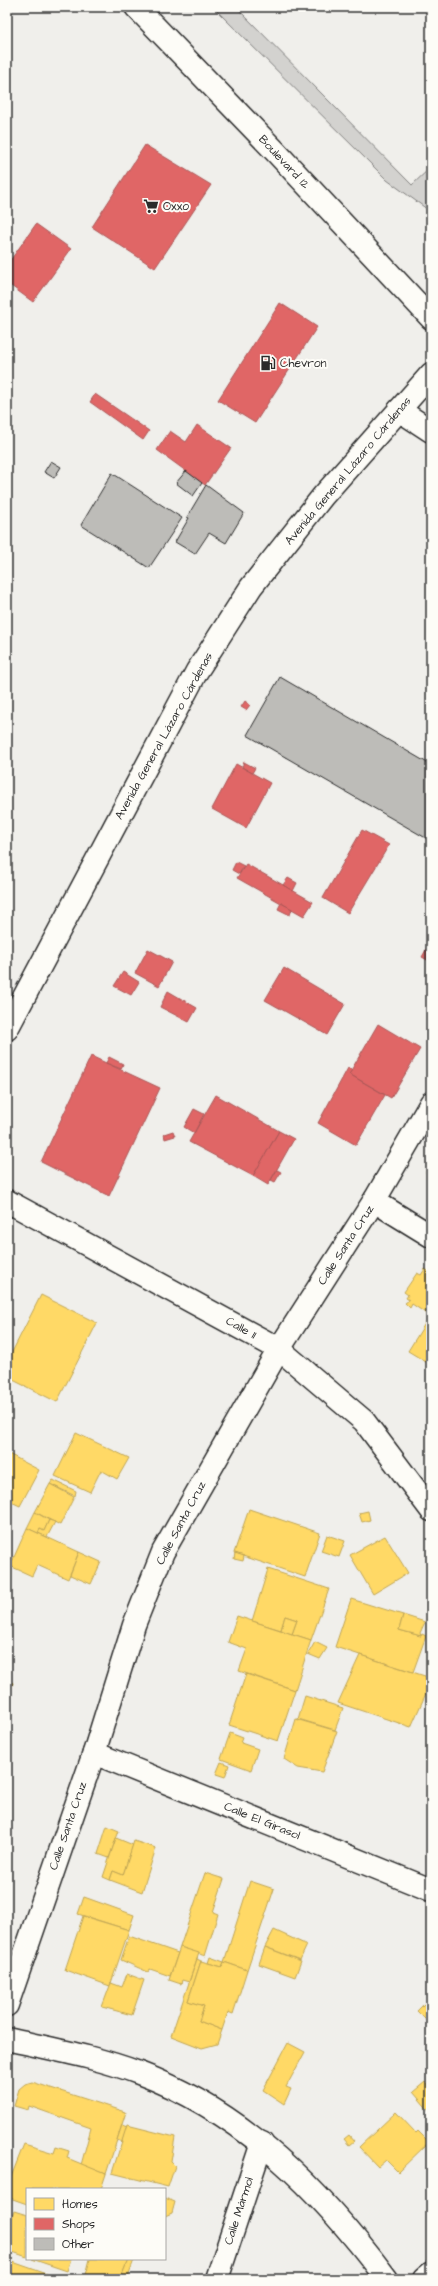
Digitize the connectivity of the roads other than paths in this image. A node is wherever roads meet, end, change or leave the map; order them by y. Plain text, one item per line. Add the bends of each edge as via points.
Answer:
1 (136, 7) edge
2 (431, 318) edge
3 (431, 374) edge
4 (399, 410) junction
5 (431, 431) edge
6 (7, 1029) edge
7 (431, 1103) edge
8 (7, 1201) edge
9 (374, 1201) junction
10 (431, 1236) edge
11 (279, 1349) junction
12 (431, 1510) edge
13 (94, 1753) junction
14 (431, 1890) edge
15 (7, 2005) edge
16 (7, 2039) edge
17 (262, 2143) junction
18 (431, 2273) edge
19 (217, 2279) edge
20 (387, 2279) edge
21 (424, 2279) edge

1 - 2 street, Boulevard 12
3 - 4 street, Avenida General Lázaro Cárdenas
4 - 5 street
4 - 6 street, Avenida General Lázaro Cárdenas via 323,496 251,587 197,671
7 - 9 street, Calle Santa Cruz
8 - 11 street, Calle 11
9 - 10 street
9 - 11 street, Calle Santa Cruz
11 - 12 street, Calle 11 via 364,1421
11 - 13 street, Calle Santa Cruz via 163,1552 134,1625
13 - 14 street, Calle El Girasol
13 - 15 street, Calle Santa Cruz
16 - 17 street via 139,2073 208,2105
17 - 19 street, Calle Mármol
17 - 20 street via 300,2177 337,2216
18 - 21 street

